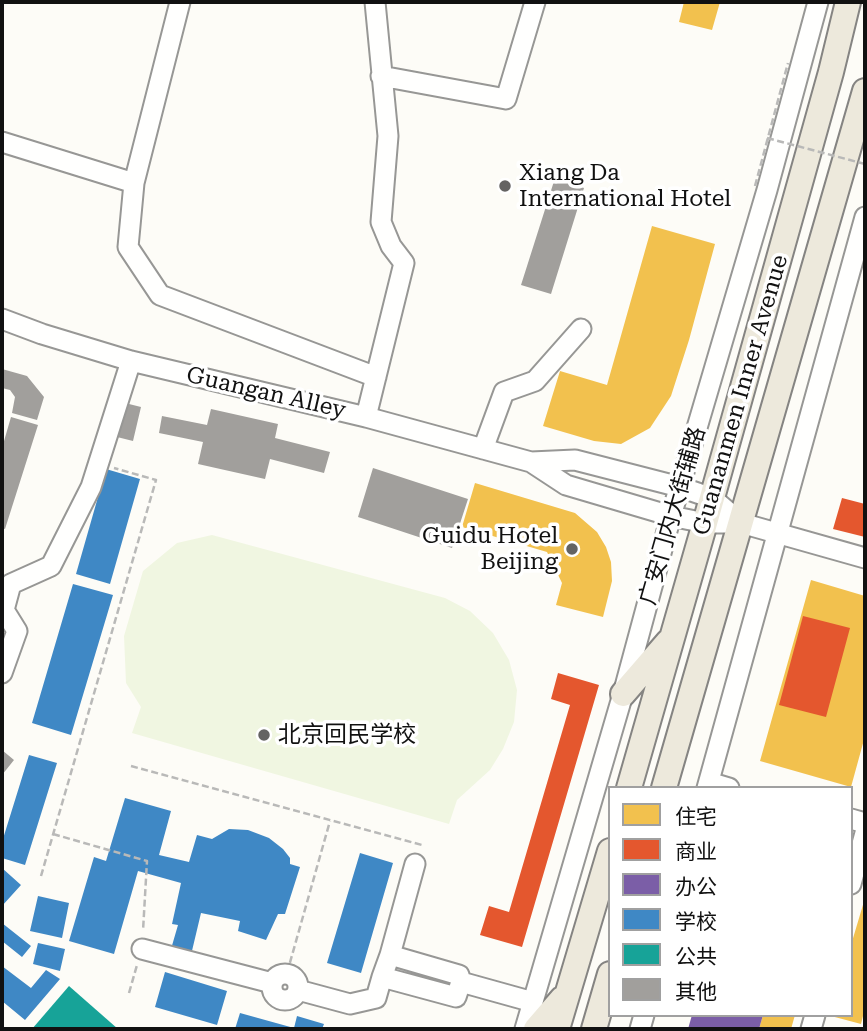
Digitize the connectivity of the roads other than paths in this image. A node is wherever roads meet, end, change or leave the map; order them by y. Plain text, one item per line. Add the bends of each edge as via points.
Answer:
1 (180, 2) edge
2 (376, 2) edge
3 (535, 2) edge
4 (818, 2) edge
5 (848, 2) edge
6 (381, 76) junction
7 (865, 91) edge
8 (2, 142) edge
9 (134, 183) junction
10 (865, 217) edge
11 (2, 319) edge
12 (581, 329) dead end
13 (131, 361) junction
14 (376, 377) junction
15 (366, 417) junction
16 (483, 449) junction
17 (531, 462) junction
18 (680, 486) junction
19 (712, 498) junction
20 (671, 516) junction
21 (705, 523) junction
22 (741, 523) junction
23 (777, 533) junction
24 (865, 558) edge
25 (673, 637) junction
26 (2, 673) edge
27 (623, 694) junction
28 (708, 785) edge
29 (630, 786) edge
30 (665, 786) edge
31 (865, 833) edge
32 (418, 854) road end
33 (608, 858) edge
34 (853, 877) edge
35 (142, 949) road end
36 (390, 956) junction
37 (382, 976) junction
38 (608, 981) edge
39 (461, 982) junction
40 (568, 993) junction
41 (533, 1002) junction
42 (525, 1029) edge
43 (536, 1029) edge
44 (557, 1029) edge
45 (594, 1029) edge

1 - 9 street
2 - 6 street
3 - 6 street via 506,99
4 - 18 street, 广安门内大街辅路
5 - 19 main road, Guananmen Inner Avenue
6 - 14 street via 388,136 381,222 404,262
7 - 22 main road, Guananmen Inner Avenue
8 - 9 street
9 - 14 street via 128,247 160,295
10 - 23 street
11 - 13 street, Guangan Alley
12 - 16 street via 536,381 505,392
13 - 15 street, Guangan Alley
13 - 26 street via 91,487 51,566 11,584 4,610 17,631
14 - 15 street
15 - 16 street, Guangan Alley
16 - 17 street, Guangan Alley
17 - 18 street via 575,460
17 - 20 street via 566,485
18 - 19 street
18 - 20 street, 广安门内大街辅路
19 - 21 main road, Guananmen Inner Avenue
19 - 22 street
20 - 21 street
20 - 27 street, 广安门内大街辅路
21 - 22 street
21 - 25 main road, Guananmen Inner Avenue
22 - 23 street
22 - 30 main road, Guananmen Inner Avenue
23 - 24 street
23 - 28 street
25 - 27 main road
25 - 29 main road, Guananmen Inner Avenue
27 - 41 street, 广安门内大街辅路
31 - 34 street
32 - 36 street
33 - 40 main road
35 - 37 street via 279,978 272,992 279,999 288,1000 298,990 350,1004 376,998
36 - 37 street
36 - 39 street via 458,975
37 - 39 street via 456,997
38 - 45 main road
39 - 41 street
40 - 43 main road
40 - 44 main road
41 - 42 street, 广安门内大街辅路

